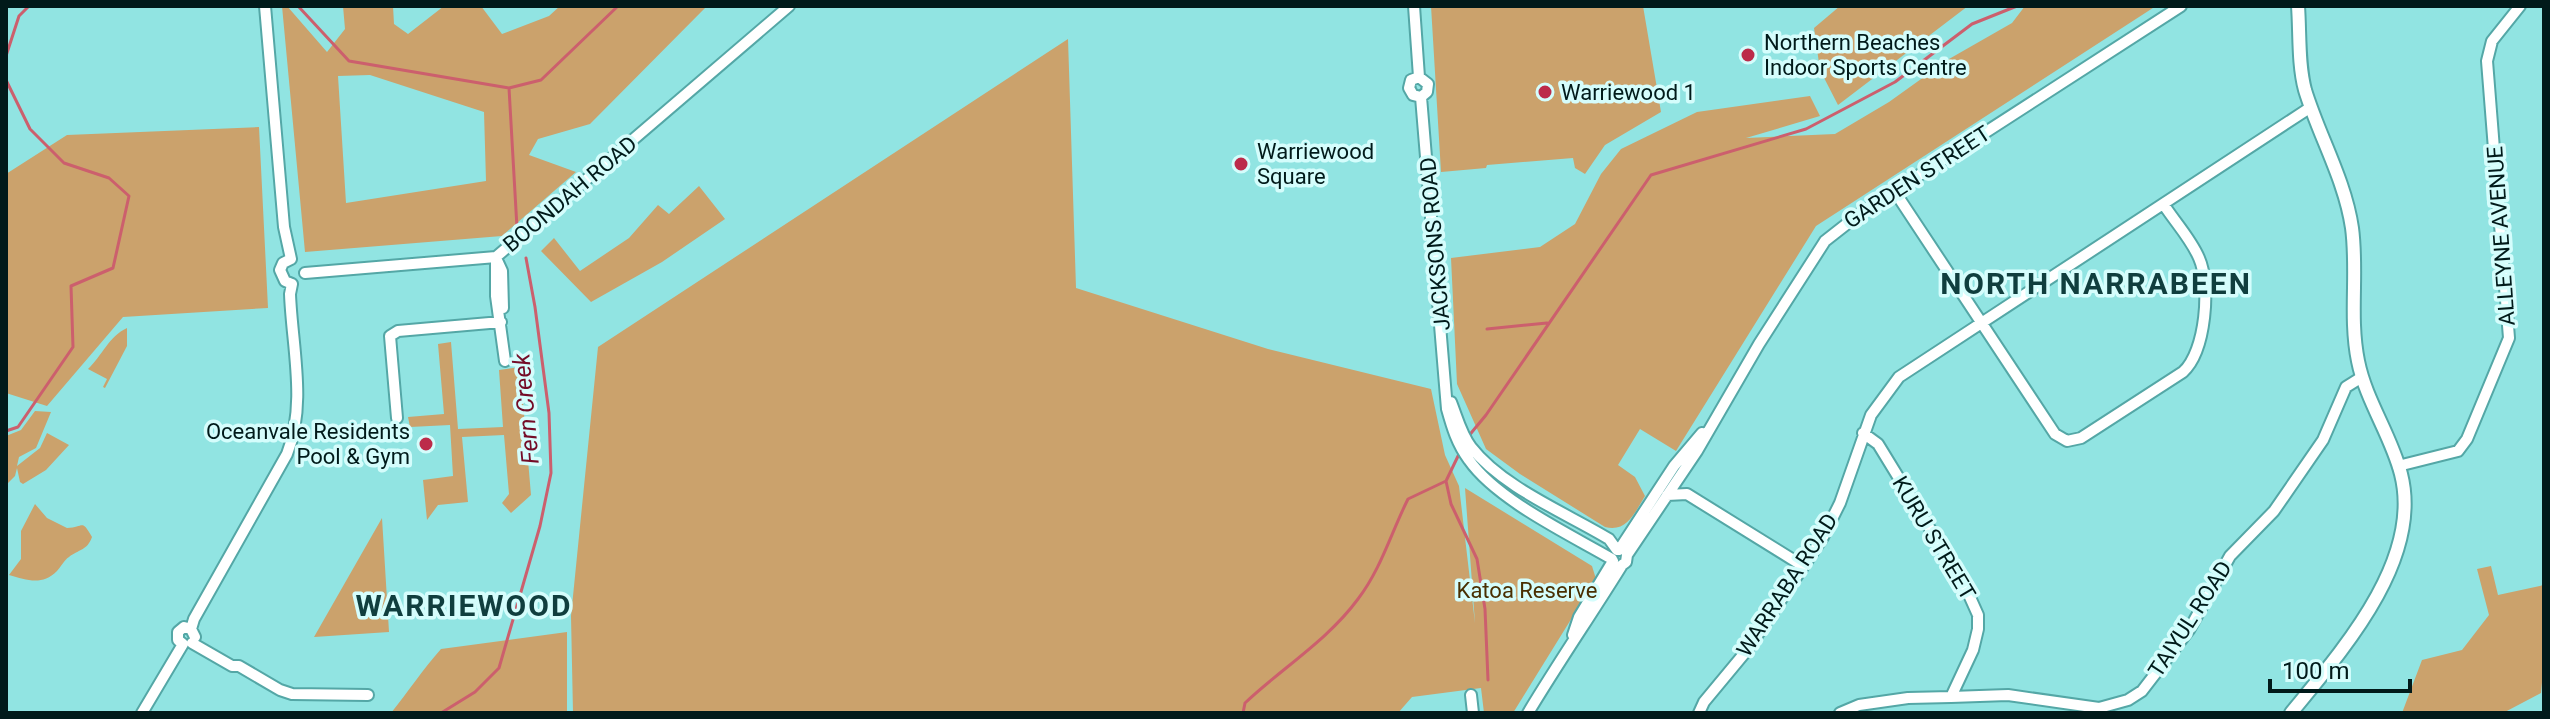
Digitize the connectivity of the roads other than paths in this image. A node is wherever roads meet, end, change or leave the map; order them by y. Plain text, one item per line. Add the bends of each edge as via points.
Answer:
1 (265, 6) edge
2 (789, 6) edge
3 (1414, 6) edge
4 (2181, 6) edge
5 (2298, 6) edge
6 (2520, 6) edge
7 (2311, 107) junction
8 (1895, 192) junction
9 (2164, 205) junction
10 (496, 257) junction
11 (291, 259) junction
12 (305, 273) junction
13 (292, 284) junction
14 (501, 322) junction
15 (1980, 322) junction
16 (505, 361) dead end
17 (2362, 377) junction
18 (1718, 413) junction
19 (397, 418) dead end
20 (1863, 433) junction
21 (1471, 454) junction
22 (2398, 466) junction
23 (1680, 475) junction
24 (1687, 494) junction
25 (1667, 495) junction
26 (1619, 554) junction
27 (1803, 566) junction
28 (190, 638) junction
29 (368, 695) dead end
30 (1471, 695) dead end
31 (1951, 697) junction
32 (142, 713) edge
33 (1473, 713) edge
34 (1528, 713) edge
35 (1699, 713) edge
36 (1840, 713) edge
37 (2291, 713) edge

1 - 11 street
2 - 10 street, BOONDAH ROAD
3 - 21 street, JACKSONS ROAD via 1419,77 1428,88 1421,97 1446,390
4 - 8 street, GARDEN STREET
5 - 7 main road via 2303,79
6 - 22 street, ALLEYNE AVENUE via 2492,41 2487,61 2509,338 2458,451
7 - 9 street, WARRABA ROAD
7 - 17 main road via 2352,227 2354,338
8 - 15 street
8 - 18 street, GARDEN STREET via 1825,241
9 - 15 street, WARRABA ROAD
9 - 15 street via 2201,262 2203,329 2194,359 2183,372 2081,438 2067,441 2055,434
10 - 12 street, BOONDAH ROAD
10 - 14 street
11 - 12 street via 299,261
11 - 13 street via 280,270
12 - 13 street
13 - 28 street via 296,429 194,619
14 - 16 street
14 - 19 street via 390,336
15 - 20 street, WARRABA ROAD via 1899,377
17 - 22 main road
17 - 31 street, TAIYUL ROAD via 2346,387 2310,460 2274,511 2230,556 2189,630 2142,691 2099,708 2008,695
18 - 23 street, GARDEN STREET
18 - 26 street, GARDEN STREET via 1674,466
20 - 27 street, WARRABA ROAD via 1840,503
20 - 31 street, KURU STREET via 1878,444 1978,615 1973,650
21 - 26 street, JACKSONS ROAD via 1609,539
21 - 26 street, JACKSONS ROAD via 1494,486
22 - 37 main road via 2405,504 2396,556 2368,612
23 - 24 street
23 - 25 street, GARDEN STREET
24 - 25 street
24 - 27 street
25 - 26 street, GARDEN STREET
26 - 34 street, GARDEN STREET
27 - 35 street, WARRABA ROAD
28 - 29 street via 232,666 292,694
28 - 32 street
30 - 33 street
31 - 36 street, TAIYUL ROAD via 1859,705

